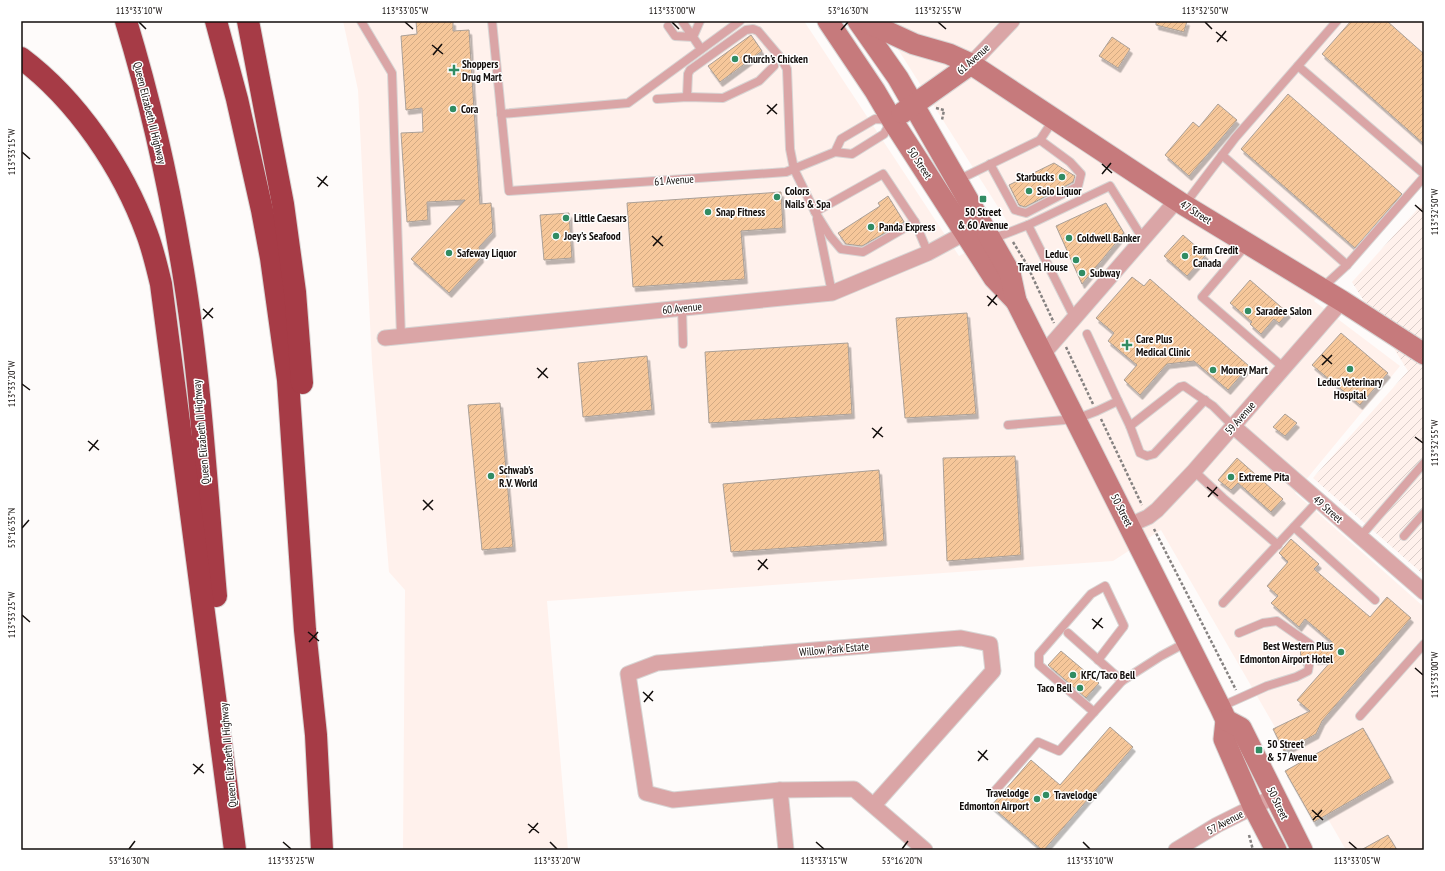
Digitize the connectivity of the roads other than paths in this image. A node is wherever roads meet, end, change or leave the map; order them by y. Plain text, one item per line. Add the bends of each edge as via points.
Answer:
1 (126, 21) edge
2 (216, 21) edge
3 (248, 21) edge
4 (361, 21) edge
5 (492, 21) edge
6 (682, 21) edge
7 (700, 21) edge
8 (740, 21) edge
9 (828, 21) edge
10 (858, 21) edge
11 (868, 21) edge
12 (1012, 21) edge
13 (1337, 21) edge
14 (668, 26) dead end
15 (693, 37) junction
16 (701, 49) junction
17 (21, 58) edge
18 (972, 64) junction
19 (774, 66) dead end
20 (1298, 66) junction
21 (687, 97) junction
22 (658, 99) dead end
23 (914, 105) junction
24 (501, 114) junction
25 (1054, 119) junction
26 (892, 120) junction
27 (1040, 140) junction
28 (835, 152) junction
29 (1222, 155) junction
30 (990, 164) junction
31 (794, 169) junction
32 (1424, 175) edge
33 (957, 180) junction
34 (1181, 203) junction
35 (816, 212) junction
36 (915, 222) junction
37 (1028, 225) junction
38 (965, 233) junction
39 (999, 236) junction
40 (1143, 239) junction
41 (1248, 244) junction
42 (928, 253) junction
43 (1347, 265) junction
44 (1321, 289) junction
45 (832, 293) junction
46 (1016, 301) junction
47 (1342, 302) junction
48 (682, 308) junction
49 (1074, 318) junction
50 (1087, 334) dead end
51 (401, 337) junction
52 (385, 338) dead end
53 (683, 344) dead end
54 (1043, 354) junction
55 (1424, 354) edge
56 (1284, 368) junction
57 (1205, 400) junction
58 (1118, 401) junction
59 (1076, 419) junction
60 (1008, 425) dead end
61 (1130, 426) junction
62 (1233, 426) junction
63 (1424, 463) edge
64 (1194, 471) junction
65 (1318, 501) junction
66 (1424, 513) edge
67 (1139, 521) junction
68 (1294, 528) junction
69 (1404, 536) dead end
70 (1360, 537) junction
71 (1278, 545) junction
72 (301, 550) junction
73 (1424, 592) edge
74 (1375, 600) dead end
75 (1223, 603) dead end
76 (1068, 633) dead end
77 (1239, 633) dead end
78 (1188, 642) junction
79 (1310, 644) dead end
80 (1424, 644) edge
81 (1098, 660) junction
82 (1310, 660) dead end
83 (1122, 681) junction
84 (1094, 712) junction
85 (1223, 713) junction
86 (1360, 716) dead end
87 (780, 790) junction
88 (993, 793) dead end
89 (1275, 796) junction
90 (874, 805) junction
91 (1254, 806) junction
92 (235, 850) edge
93 (322, 850) edge
94 (786, 850) edge
95 (925, 850) edge
96 (1176, 850) edge
97 (1276, 850) edge
98 (1302, 850) edge

1 - 92 highway, Queen Elizabeth II Highway via 163,162 180,255 191,336 206,486
2 - 72 highway via 238,99 271,258 288,380
3 - 72 highway via 283,204 295,292 302,375
4 - 51 lane via 392,73
5 - 24 lane
6 - 15 lane
7 - 15 lane
8 - 16 lane
9 - 26 main road, 50 Street
10 - 23 main road, 50 Street
11 - 18 main road, 47 Street via 914,44
12 - 18 street, 61 Avenue
13 - 20 lane
14 - 15 lane via 675,36
15 - 16 lane
16 - 24 lane via 628,103
17 - 92 highway via 71,104 93,133 127,190 147,233 155,260 162,291
18 - 23 main road, 61 Avenue
18 - 25 main road, 47 Street
19 - 21 lane via 759,81 723,98
20 - 29 lane
20 - 32 lane
21 - 22 lane
21 - 31 lane via 690,70 746,30 758,31 787,69 790,149
23 - 26 main road, 61 Avenue
23 - 33 main road, 50 Street
24 - 31 lane, 61 Avenue via 509,191 786,172
25 - 27 lane
25 - 34 main road, 47 Street
26 - 28 lane via 875,119 841,139
26 - 28 lane, 61 Avenue via 884,134 852,154
26 - 38 main road, 50 Street
27 - 30 lane
27 - 30 lane via 1082,174 1078,186 1026,213 1015,210
28 - 31 lane, 61 Avenue
29 - 34 lane
29 - 43 lane
30 - 33 lane
31 - 35 lane
32 - 43 lane
33 - 39 main road, 50 Street
34 - 40 street
34 - 41 main road, 47 Street
35 - 36 lane via 841,249 863,252
35 - 36 lane via 883,174
35 - 45 lane
36 - 42 lane
37 - 39 lane
37 - 40 lane via 1110,186
37 - 49 lane
38 - 42 street, 60 Avenue
38 - 46 main road, 50 Street via 994,278
39 - 46 main road, 50 Street
40 - 49 street
41 - 44 main road, 47 Street
41 - 56 lane via 1202,297
42 - 45 street, 60 Avenue
43 - 44 lane
44 - 47 main road, 47 Street
45 - 48 street, 60 Avenue
46 - 54 main road, 50 Street
47 - 55 main road, 47 Street
47 - 56 street, 59 Avenue
48 - 51 street, 60 Avenue
48 - 53 lane
49 - 54 street
50 - 58 lane
51 - 52 street, 60 Avenue
54 - 59 main road, 50 Street
56 - 62 street, 59 Avenue
57 - 61 lane via 1184,386 1180,387
57 - 61 lane via 1154,454 1147,456 1140,453
57 - 62 lane
58 - 59 lane
58 - 61 lane
59 - 60 lane
59 - 67 main road, 50 Street
62 - 64 street, 59 Avenue
62 - 65 street, 49 Street
63 - 70 lane
64 - 67 street, 59 Avenue via 1158,510
64 - 71 lane
65 - 68 lane
65 - 70 street, 49 Street
66 - 69 lane
67 - 78 main road, 50 Street
68 - 71 lane
68 - 74 lane
70 - 73 street, 49 Street
71 - 75 lane
72 - 93 highway via 305,630 316,735
76 - 81 lane
77 - 79 lane via 1262,623 1277,621
78 - 83 lane
78 - 85 main road, 50 Street
80 - 86 lane
81 - 83 lane
81 - 84 lane via 1124,626 1105,586 1091,594 1039,654 1039,665
82 - 85 lane via 1308,671 1241,698
83 - 84 lane
84 - 88 lane via 1059,751 1038,742
85 - 89 main road, 50 Street via 1241,728
85 - 91 main road, 50 Street via 1224,739
87 - 90 street, Willow Park Estate via 854,789
87 - 90 street, Willow Park Estate via 673,800 646,793 628,674 657,664 907,642 961,638 990,644 993,671
87 - 94 street
89 - 91 street, 57 Avenue
89 - 98 main road, 50 Street
90 - 95 street
91 - 96 street, 57 Avenue
91 - 97 main road, 50 Street

